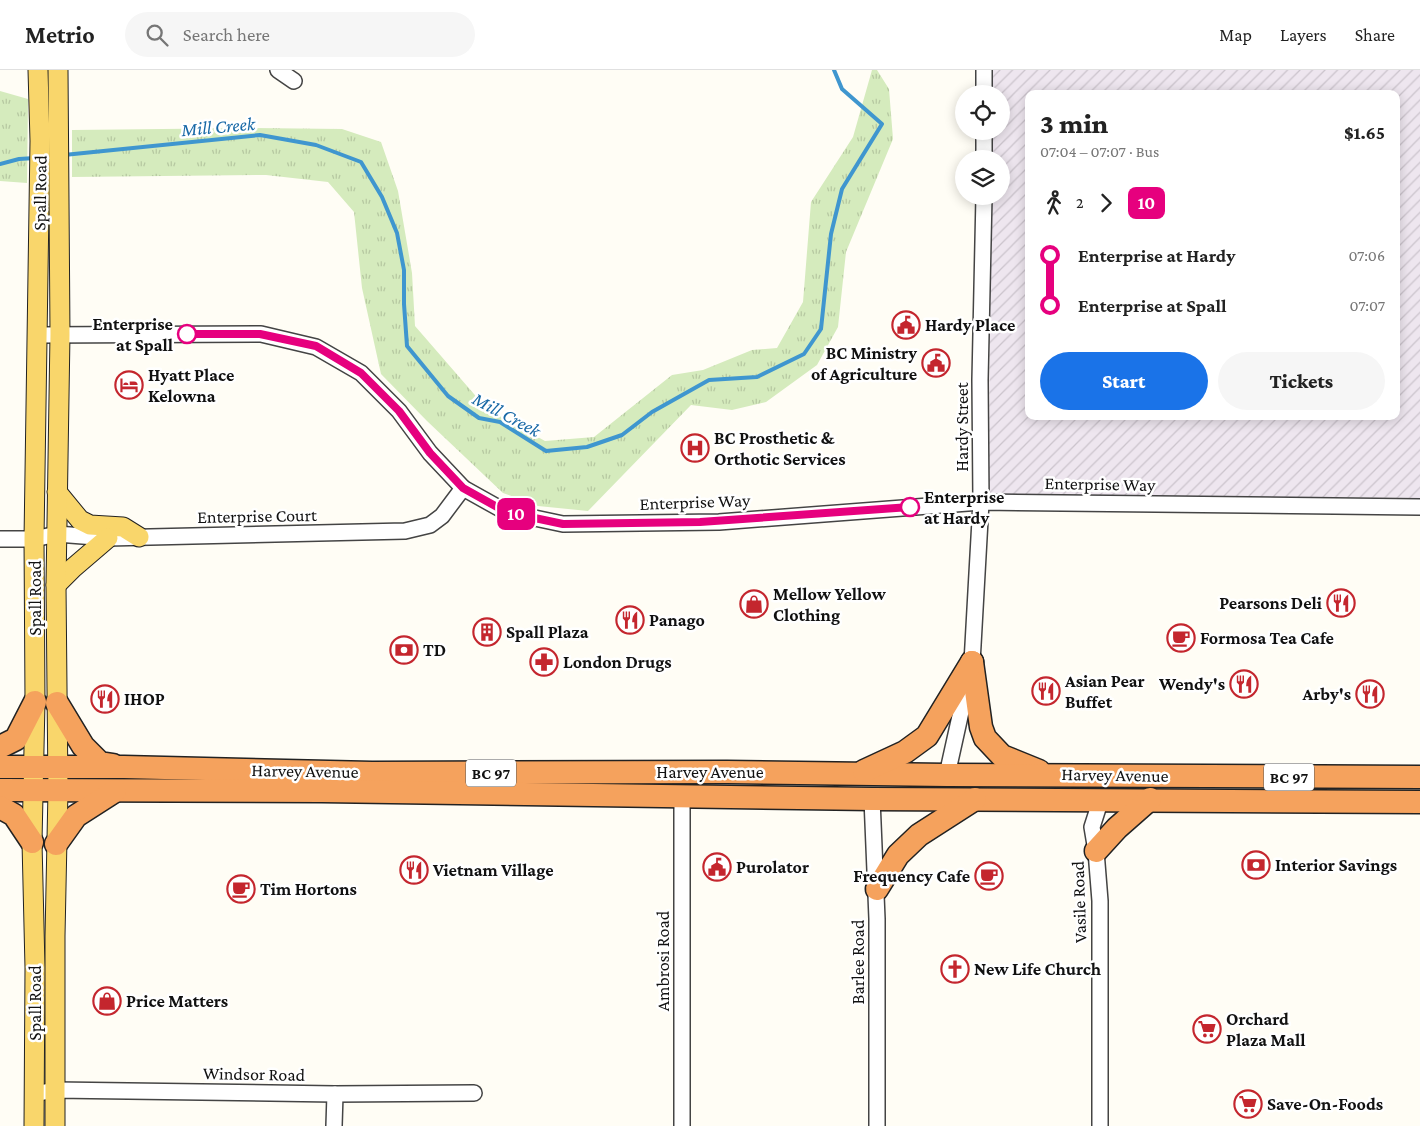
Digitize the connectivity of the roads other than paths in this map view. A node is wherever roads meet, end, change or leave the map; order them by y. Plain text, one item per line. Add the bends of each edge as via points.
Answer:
1 (38, 70) edge
2 (58, 70) edge
3 (278, 70) edge
4 (984, 70) edge
5 (294, 82) dead end
6 (984, 85) edge
7 (984, 205) edge
8 (60, 334) junction
9 (38, 335) junction
10 (463, 488) junction
11 (57, 492) junction
12 (981, 502) junction
13 (1420, 507) edge
14 (57, 534) junction
15 (139, 537) junction
16 (108, 538) junction
17 (0, 539) edge
18 (34, 539) junction
19 (56, 585) junction
20 (972, 662) junction
21 (46, 703) junction
22 (0, 747) edge
23 (0, 767) edge
24 (34, 767) junction
25 (124, 767) junction
26 (58, 768) junction
27 (727, 772) junction
28 (859, 773) junction
29 (947, 775) junction
30 (1049, 775) junction
31 (1158, 776) junction
32 (1420, 777) edge
33 (0, 790) edge
34 (34, 790) junction
35 (58, 790) junction
36 (114, 791) junction
37 (682, 796) junction
38 (899, 798) junction
39 (872, 799) junction
40 (975, 799) junction
41 (1101, 799) junction
42 (1150, 799) junction
43 (1420, 802) edge
44 (0, 806) edge
45 (32, 842) junction
46 (56, 844) junction
47 (1096, 852) junction
48 (877, 889) junction
49 (55, 1090) junction
50 (474, 1092) dead end
51 (34, 1094) junction
52 (335, 1094) junction
53 (34, 1126) edge
54 (55, 1126) edge
55 (334, 1126) edge
56 (682, 1126) edge
57 (877, 1126) edge
58 (1100, 1126) edge

1 - 9 main road, Spall Road
2 - 8 main road, Spall Road
3 - 5 street
4 - 6 street
7 - 12 street, Hardy Street
8 - 9 street, Enterprise Way
8 - 10 street, Enterprise Way via 260,334 316,346 361,373 399,411 430,453
8 - 11 main road, Spall Road
9 - 18 main road, Spall Road
10 - 12 street, Enterprise Way via 506,512 563,524 719,522
10 - 15 street, Enterprise Court via 442,516 430,525 405,531
11 - 14 main road, Spall Road
11 - 15 main road via 80,520 90,525 124,527
12 - 13 street, Enterprise Way
12 - 20 street, Hardy Street
14 - 16 street, Enterprise Court
14 - 18 street, Enterprise Court
14 - 19 main road, Spall Road
15 - 16 street, Enterprise Court
16 - 19 main road
17 - 18 street, Enterprise Court
18 - 21 main road, Spall Road
19 - 21 main road, Spall Road
20 - 28 highway via 927,736 906,752
20 - 29 street, Hardy Street
20 - 30 highway via 985,738 1002,756
21 - 22 highway via 16,739
21 - 24 main road, Spall Road
21 - 25 highway via 100,763
21 - 26 main road, Spall Road
23 - 24 highway, Harvey Avenue / BC 97
24 - 26 highway, Harvey Avenue / BC 97
24 - 34 main road, Spall Road
25 - 26 highway, Harvey Avenue / BC 97
25 - 27 highway, Harvey Avenue / BC 97 via 372,773
26 - 35 main road, Spall Road
27 - 28 highway, Harvey Avenue / BC 97
27 - 37 highway via 696,783
28 - 29 highway, Harvey Avenue / BC 97
29 - 30 highway, Harvey Avenue / BC 97
29 - 38 highway via 930,789
30 - 31 highway, Harvey Avenue / BC 97
31 - 32 highway, Harvey Avenue / BC 97
31 - 41 highway via 1119,786
33 - 34 highway, Harvey Avenue / BC 97
34 - 35 highway, Harvey Avenue / BC 97
34 - 45 main road, Spall Road
35 - 36 highway, Harvey Avenue / BC 97
35 - 46 main road, Spall Road
36 - 37 highway, Harvey Avenue / BC 97
36 - 46 highway via 76,816
37 - 39 highway, Harvey Avenue / BC 97
37 - 56 street, Ambrosi Road
38 - 39 highway, Harvey Avenue / BC 97
38 - 40 highway, Harvey Avenue / BC 97
39 - 48 street, Barlee Road
40 - 41 highway, Harvey Avenue / BC 97
40 - 48 highway via 919,835 898,855
41 - 42 highway, Harvey Avenue / BC 97
41 - 47 street, Vasile Road via 1092,827
42 - 43 highway, Harvey Avenue / BC 97
42 - 47 highway
44 - 45 highway via 14,815
45 - 51 main road, Spall Road
46 - 49 main road, Spall Road
47 - 58 street, Vasile Road via 1100,901
48 - 57 street, Barlee Road
49 - 51 street, Windsor Road
49 - 52 street, Windsor Road
49 - 54 main road, Spall Road
50 - 52 street, Windsor Road
51 - 53 main road, Spall Road
52 - 55 street

